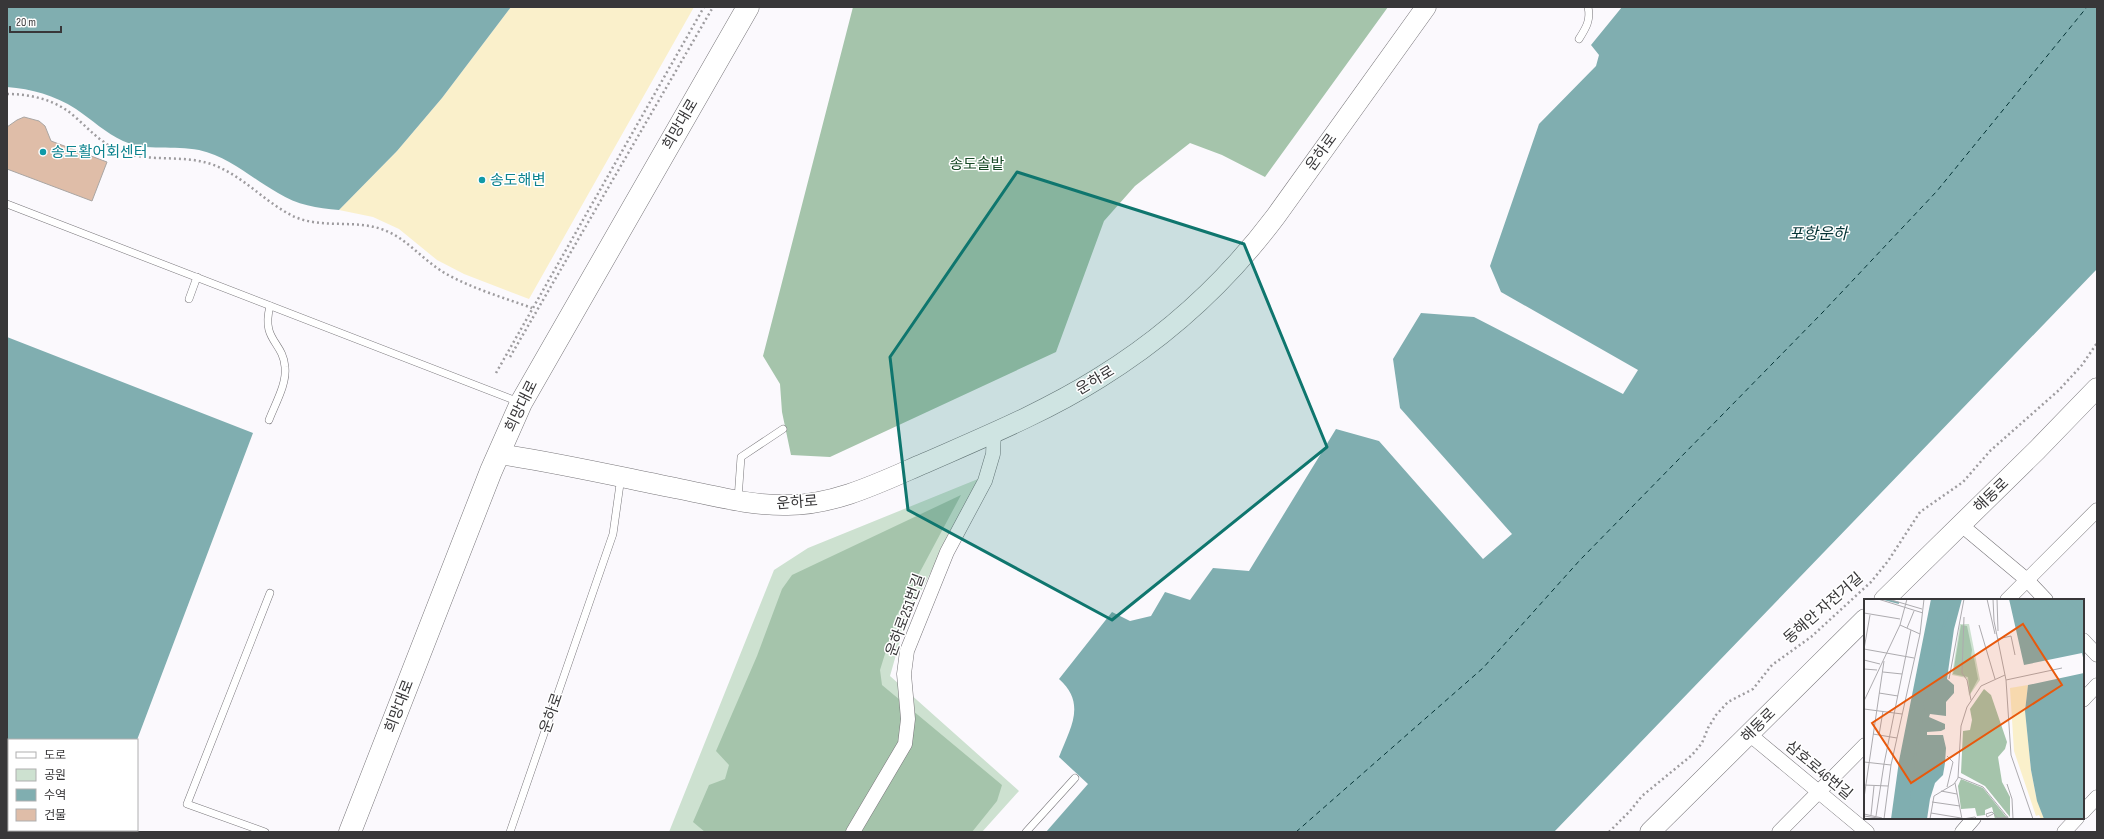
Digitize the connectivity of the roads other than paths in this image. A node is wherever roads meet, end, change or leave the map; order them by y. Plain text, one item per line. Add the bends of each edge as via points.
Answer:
1 (748, 7) edge
2 (1426, 7) edge
3 (1588, 7) edge
4 (1579, 40) dead end
5 (7, 204) edge
6 (197, 277) junction
7 (189, 299) dead end
8 (270, 306) junction
9 (2097, 388) edge
10 (521, 402) junction
11 (269, 420) dead end
12 (783, 429) dead end
13 (994, 432) junction
14 (499, 454) junction
15 (621, 477) junction
16 (738, 501) junction
17 (2097, 510) edge
18 (1960, 524) junction
19 (2027, 580) junction
20 (270, 593) dead end
21 (1885, 599) edge
22 (2008, 599) edge
23 (2045, 599) edge
24 (1864, 620) edge
25 (2084, 641) edge
26 (2097, 655) edge
27 (2097, 685) edge
28 (2084, 699) edge
29 (1749, 734) junction
30 (1864, 746) edge
31 (1075, 778) dead end
32 (1819, 792) junction
33 (2097, 797) edge
34 (2084, 811) edge
35 (1973, 819) edge
36 (2076, 819) edge
37 (265, 832) edge
38 (350, 832) edge
39 (510, 832) edge
40 (853, 832) edge
41 (1026, 832) edge
42 (1650, 832) edge
43 (1779, 832) edge
44 (1867, 832) edge
45 (1962, 832) edge
46 (2064, 832) edge

1 - 10 main road, 희망대로
2 - 13 street, 운하로 via 1257,240 1223,279 1181,317 1121,364 1076,391
3 - 4 lane via 1588,24
5 - 6 lane
6 - 7 lane
6 - 8 lane
8 - 10 lane
8 - 11 lane via 267,327 286,368 285,378
9 - 18 street, 해동로
10 - 14 main road, 희망대로
12 - 16 lane via 741,457
13 - 16 street, 운하로 via 890,478 828,500 787,505
13 - 40 street, 운하로251번길 via 993,454 985,481 947,552 907,651 904,674 908,719 905,744
14 - 15 street, 운하로
14 - 38 main road, 희망대로
15 - 16 street, 운하로
15 - 39 lane, 운하로 via 613,534
17 - 19 street
18 - 19 street
18 - 21 street, 해동로
19 - 22 street
19 - 23 street
20 - 37 lane via 187,804
24 - 29 street, 해동로
25 - 26 street
27 - 28 street
29 - 32 street, 삼호로46번길
29 - 42 street, 해동로
30 - 32 street
31 - 41 lane
32 - 43 street
32 - 44 street, 삼호로46번길
33 - 34 street
35 - 45 street
36 - 46 street

